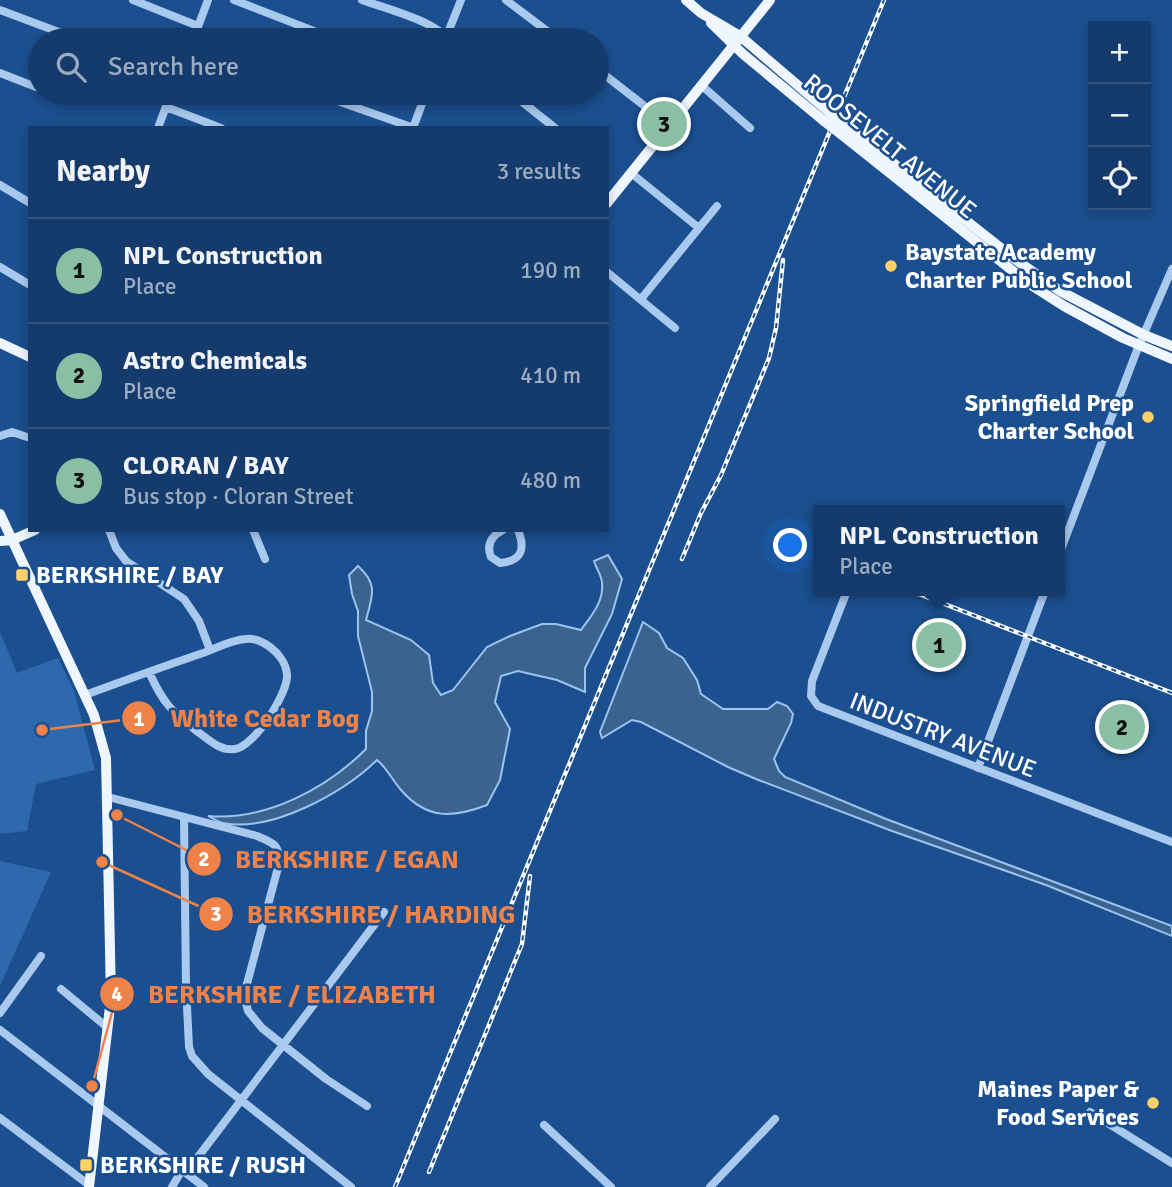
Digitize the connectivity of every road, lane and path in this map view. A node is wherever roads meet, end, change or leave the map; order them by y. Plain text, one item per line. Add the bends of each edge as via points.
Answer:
1 (133, 0) edge
2 (208, 0) edge
3 (234, 0) edge
4 (362, 0) edge
5 (461, 0) edge
6 (506, 0) edge
7 (686, 0) edge
8 (770, 0) edge
9 (0, 10) edge
10 (701, 13) junction
11 (198, 26) joint
12 (48, 28) edge
13 (306, 28) edge
14 (433, 28) edge
15 (450, 28) edge
16 (543, 28) edge
17 (740, 36) junction
18 (732, 45) junction
19 (0, 73) edge
20 (609, 78) edge
21 (28, 84) edge
22 (701, 85) junction
23 (349, 105) edge
24 (422, 105) edge
25 (526, 105) edge
26 (166, 107) joint
27 (827, 117) junction
28 (670, 125) junction
29 (159, 126) edge
30 (216, 126) edge
31 (407, 126) edge
32 (414, 126) edge
33 (552, 126) edge
34 (750, 128) dead end
35 (843, 130) junction
36 (631, 173) junction
37 (0, 185) edge
38 (609, 200) edge
39 (28, 202) edge
40 (718, 206) dead end
41 (699, 228) junction
42 (0, 267) edge
43 (1172, 269) edge
44 (609, 274) edge
45 (28, 284) edge
46 (641, 299) junction
47 (675, 328) dead end
48 (1144, 335) junction
49 (0, 343) edge
50 (1139, 345) junction
51 (1172, 346) edge
52 (28, 357) edge
53 (1172, 359) edge
54 (0, 436) edge
55 (28, 437) edge
56 (0, 514) edge
57 (30, 532) edge
58 (110, 532) edge
59 (254, 532) edge
60 (500, 532) edge
61 (518, 532) edge
62 (1065, 539) edge
63 (12, 540) junction
64 (0, 541) edge
65 (265, 559) dead end
66 (845, 596) edge
67 (1043, 596) edge
68 (210, 650) junction
69 (149, 672) junction
70 (85, 695) junction
71 (978, 768) junction
72 (108, 797) junction
73 (184, 817) junction
74 (1172, 842) edge
75 (384, 912) dead end
76 (41, 956) dead end
77 (61, 989) dead end
78 (0, 1013) edge
79 (108, 1028) junction
80 (0, 1030) edge
81 (284, 1046) junction
82 (241, 1101) junction
83 (100, 1105) junction
84 (367, 1106) dead end
85 (1090, 1112) dead end
86 (0, 1118) edge
87 (775, 1119) dead end
88 (544, 1125) dead end
89 (1172, 1163) edge
90 (182, 1170) junction
91 (89, 1186) edge
92 (172, 1187) edge
93 (204, 1187) edge
94 (351, 1187) edge
95 (611, 1187) edge
96 (710, 1187) edge

1 - 11 street
2 - 11 street
3 - 13 street
4 - 14 street
5 - 15 street
6 - 16 street
7 - 10 main road, ROOSEVELT AVENUE
8 - 17 main road
9 - 12 street
10 - 17 main road, ROOSEVELT AVENUE
10 - 18 main road, ROOSEVELT AVENUE
17 - 18 main road
17 - 27 main road, ROOSEVELT AVENUE
18 - 22 main road
18 - 27 main road, ROOSEVELT AVENUE
19 - 21 street
20 - 28 street
22 - 28 main road
22 - 34 street
23 - 31 street
24 - 32 street
25 - 33 street
26 - 29 street
26 - 30 street
27 - 35 main road, ROOSEVELT AVENUE, bridge
28 - 36 main road
35 - 48 main road, ROOSEVELT AVENUE via 1035,274
35 - 50 main road, ROOSEVELT AVENUE via 1028,283
36 - 38 main road
36 - 41 street
37 - 39 street
40 - 41 street
41 - 46 street
42 - 45 street
43 - 48 street
44 - 46 street
46 - 47 street
48 - 50 street
48 - 51 main road, ROOSEVELT AVENUE
49 - 52 main road
50 - 53 main road, ROOSEVELT AVENUE
50 - 62 street
54 - 55 street via 12,432
56 - 63 main road
57 - 63 main road
58 - 68 street via 126,561 184,599
59 - 65 street
60 - 61 street via 488,545 491,557 500,563 518,557 522,547
63 - 64 main road
63 - 70 main road
66 - 71 street, INDUSTRY AVENUE via 812,681 814,701 824,710
67 - 71 street
68 - 69 street
68 - 69 street via 256,640 276,652 286,671 278,701 253,739 237,749 215,745 172,712
69 - 70 street
70 - 72 main road via 103,743
71 - 74 street, INDUSTRY AVENUE
72 - 73 street
72 - 79 main road
73 - 81 street via 257,836 277,846 279,864 244,995 253,1020
73 - 82 street via 189,1047 201,1068
75 - 81 street
76 - 78 street
77 - 79 street
79 - 83 main road
80 - 83 street
81 - 82 street
81 - 84 street
82 - 90 street via 198,1157
82 - 94 street
83 - 90 street
83 - 91 main road
85 - 89 street
86 - 91 street
87 - 96 street
88 - 95 street
90 - 92 street
90 - 93 street

